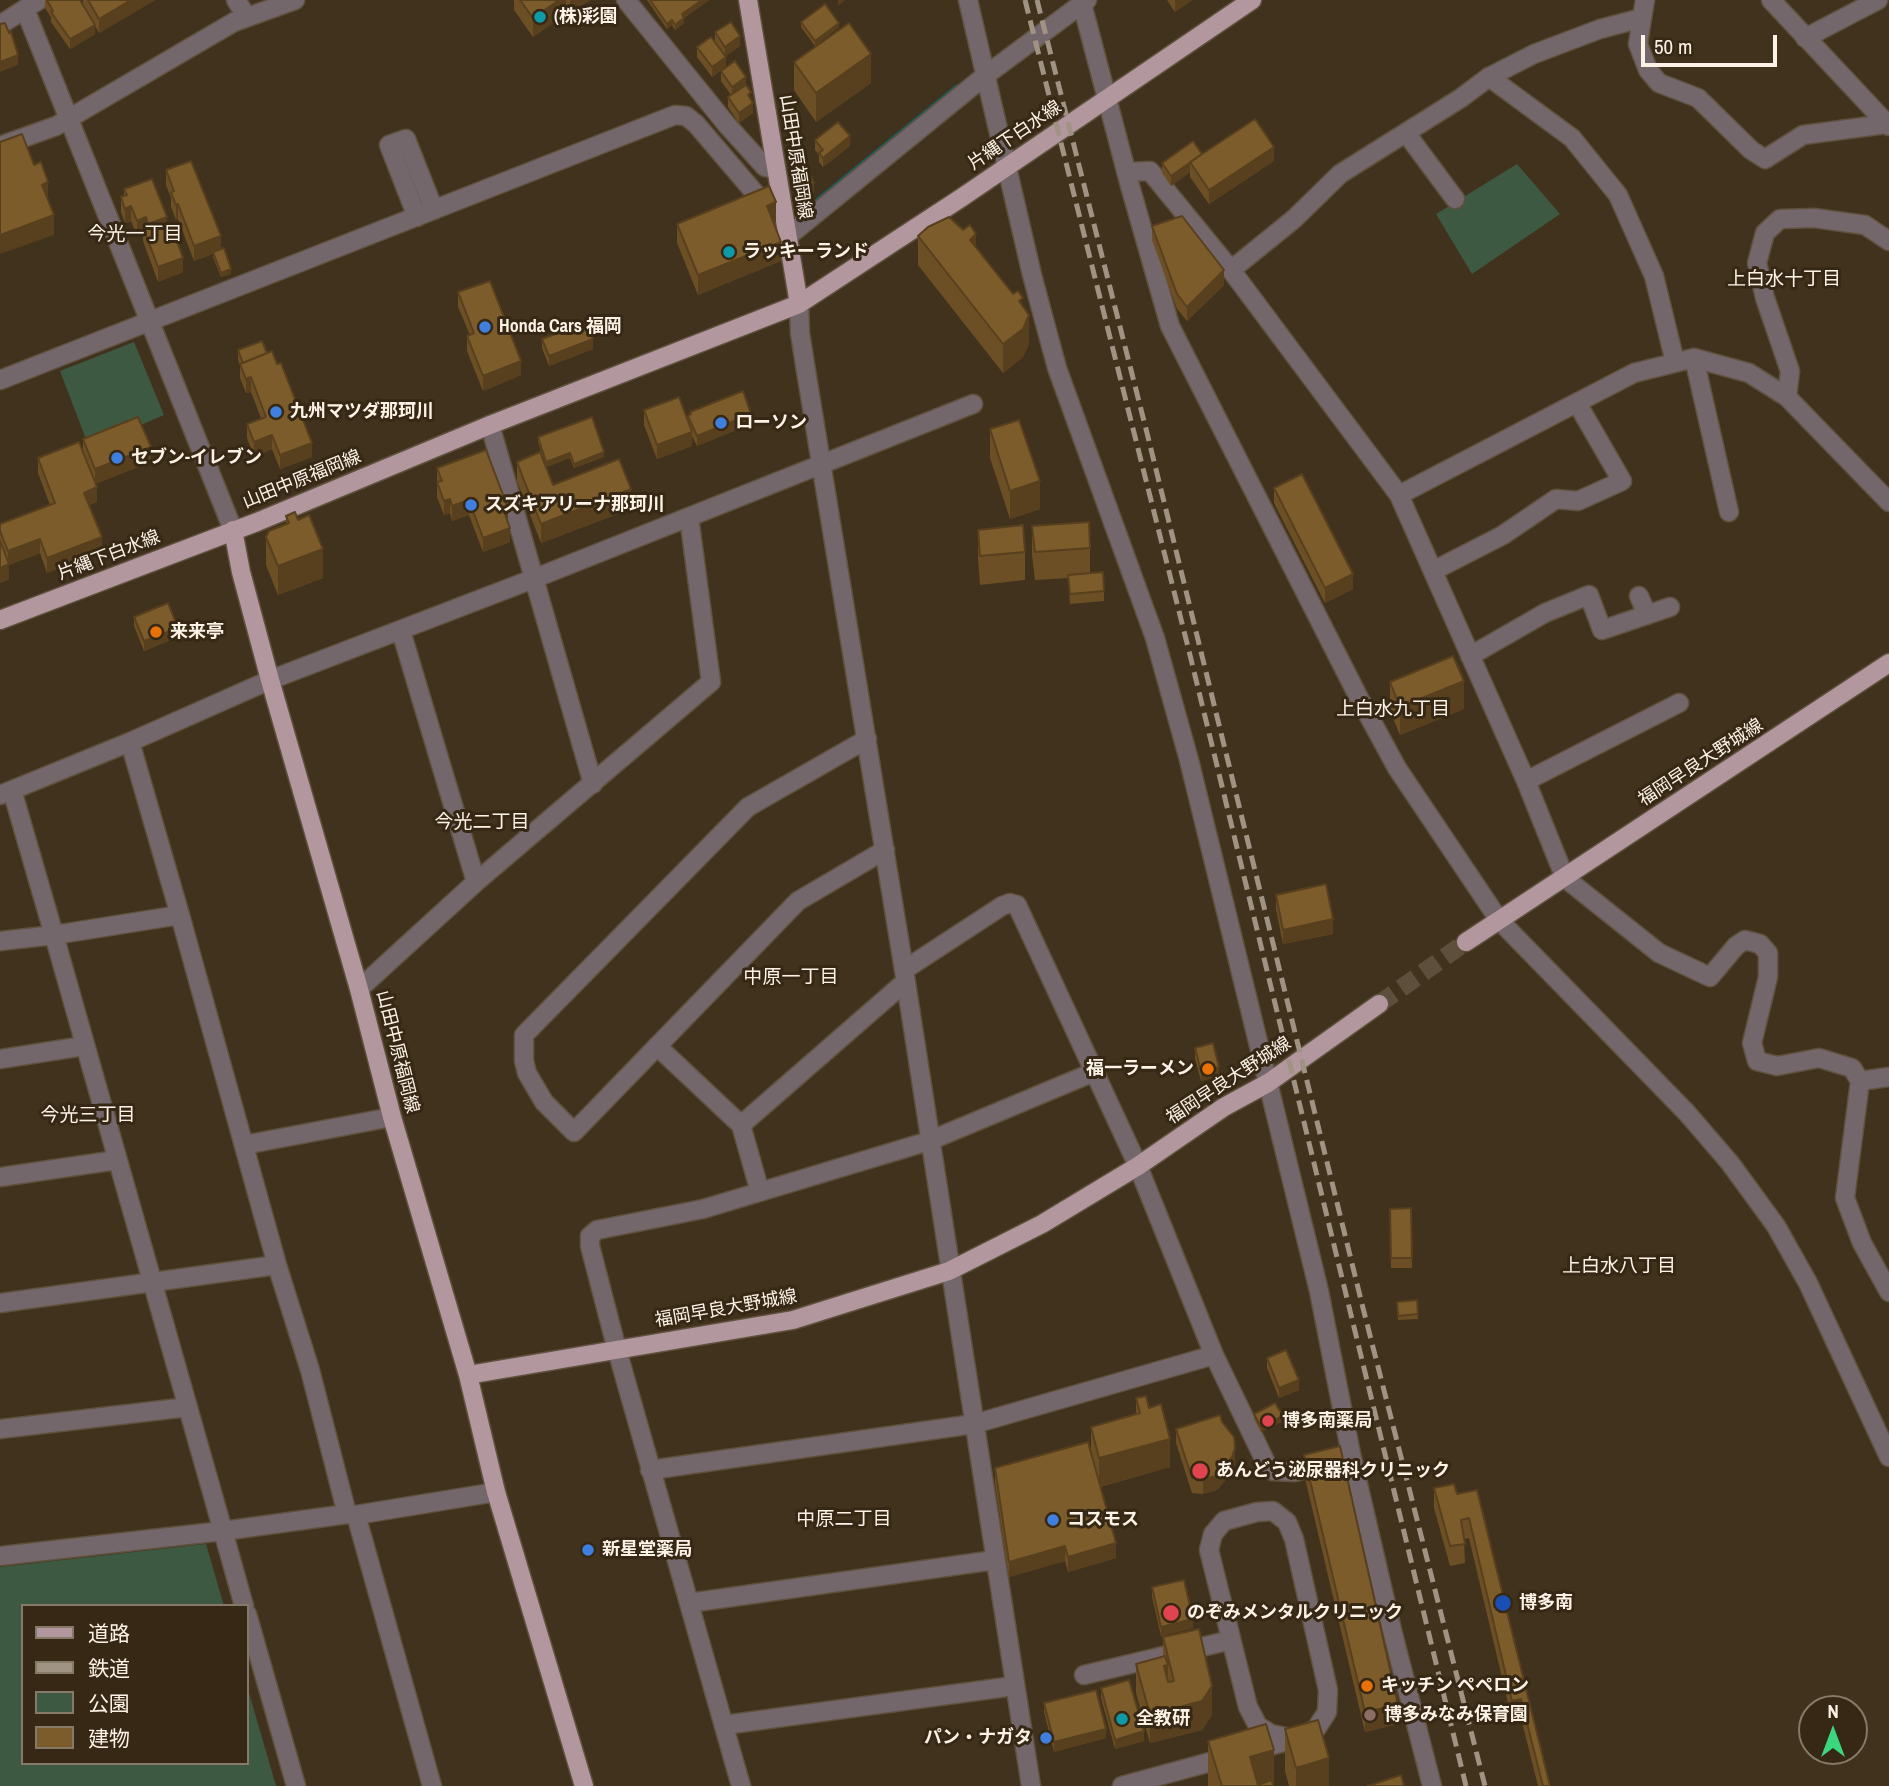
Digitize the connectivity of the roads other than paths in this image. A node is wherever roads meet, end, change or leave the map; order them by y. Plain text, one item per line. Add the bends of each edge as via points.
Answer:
1 (236, 0) edge
2 (295, 0) edge
3 (626, 0) edge
4 (748, 0) edge
5 (968, 0) edge
6 (1252, 0) edge
7 (1645, 0) edge
8 (1771, 0) edge
9 (1878, 0) edge
10 (1083, 1) edge
11 (32, 4) edge
12 (247, 16) junction
13 (1642, 18) junction
14 (0, 25) edge
15 (1805, 38) junction
16 (986, 75) junction
17 (1489, 77) junction
18 (1107, 100) junction
19 (69, 119) junction
20 (1887, 125) edge
21 (1406, 133) junction
22 (0, 146) edge
23 (1007, 167) junction
24 (775, 169) junction
25 (1126, 172) junction
26 (780, 197) junction
27 (1455, 199) dead end
28 (434, 210) junction
29 (417, 217) junction
30 (787, 237) junction
31 (1889, 241) edge
32 (1231, 270) junction
33 (799, 304) junction
34 (149, 321) junction
35 (1694, 358) junction
36 (1675, 362) junction
37 (0, 380) edge
38 (1787, 397) junction
39 (1577, 403) junction
40 (973, 404) dead end
41 (490, 425) junction
42 (821, 464) junction
43 (1399, 495) junction
44 (1889, 502) edge
45 (1729, 512) dead end
46 (688, 517) junction
47 (233, 530) junction
48 (1433, 571) junction
49 (533, 579) junction
50 (1639, 596) dead end
51 (1670, 607) dead end
52 (1647, 615) junction
53 (0, 621) edge
54 (401, 631) junction
55 (1471, 656) junction
56 (1889, 663) edge
57 (270, 680) junction
58 (1679, 703) dead end
59 (867, 739) junction
60 (130, 742) junction
61 (1526, 781) junction
62 (593, 784) junction
63 (6, 792) edge
64 (884, 850) junction
65 (1565, 878) junction
66 (476, 883) junction
67 (180, 915) junction
68 (1499, 920) junction
69 (54, 935) junction
70 (0, 941) edge
71 (1466, 942) tunnel mouth
72 (905, 976) junction
73 (359, 989) junction
74 (1378, 1004) tunnel mouth
75 (84, 1046) junction
76 (657, 1046) junction
77 (0, 1059) edge
78 (1094, 1072) junction
79 (1889, 1077) edge
80 (1860, 1081) junction
81 (1268, 1083) junction
82 (392, 1117) junction
83 (741, 1125) junction
84 (929, 1141) junction
85 (244, 1145) junction
86 (117, 1160) junction
87 (1138, 1166) junction
88 (0, 1177) edge
89 (760, 1192) junction
90 (277, 1265) junction
91 (949, 1271) junction
92 (152, 1281) junction
93 (1889, 1292) edge
94 (0, 1303) edge
95 (617, 1350) junction
96 (1214, 1355) junction
97 (468, 1375) junction
98 (188, 1407) junction
99 (974, 1424) junction
100 (0, 1429) edge
101 (1886, 1446) edge
102 (1351, 1454) junction
103 (650, 1470) junction
104 (496, 1492) junction
105 (351, 1515) junction
106 (223, 1531) junction
107 (0, 1556) edge
108 (995, 1560) junction
109 (689, 1603) junction
110 (243, 1604) edge
111 (248, 1618) edge
112 (1231, 1640) junction
113 (1084, 1675) dead end
114 (1014, 1686) junction
115 (1248, 1707) junction
116 (724, 1725) junction
117 (1295, 1739) junction
118 (1217, 1761) junction
119 (296, 1786) edge
120 (432, 1786) edge
121 (584, 1786) edge
122 (741, 1786) edge
123 (1031, 1786) edge
124 (1122, 1786) edge
125 (1432, 1786) edge

1 - 12 street
2 - 12 street
3 - 24 street via 727,125 765,167
4 - 24 main road, 山田中原福岡線
5 - 16 street
6 - 18 main road, 片縄下白水線
7 - 13 street
8 - 15 street
9 - 15 street
10 - 16 street
10 - 18 street
11 - 14 street
11 - 19 street
12 - 19 street
13 - 17 street via 1534,54
13 - 20 street via 1638,44 1648,70 1659,83 1698,98 1765,159 1803,135
15 - 20 street
16 - 23 street
16 - 30 street
17 - 21 street
17 - 36 street via 1572,138 1618,195 1654,276
18 - 23 main road, 片縄下白水線
18 - 25 street
19 - 22 street
19 - 34 street
21 - 27 street
21 - 32 street via 1340,174
23 - 33 main road, 片縄下白水線
23 - 81 street via 1057,368 1155,638
24 - 26 main road, 山田中原福岡線
25 - 32 street via 1150,171
25 - 68 street via 1170,326 1207,401 1397,768
26 - 28 street via 760,199 696,124 675,115
26 - 30 main road, 山田中原福岡線
28 - 29 street
28 - 29 street via 406,139 389,145
29 - 34 street
30 - 33 main road, 山田中原福岡線
31 - 38 street via 1865,225 1814,218 1780,219 1765,233 1757,263 1790,371
32 - 43 street
33 - 41 main road, 山田中原福岡線
33 - 42 street
34 - 37 street
34 - 47 street
35 - 36 street
35 - 38 street via 1749,373
35 - 45 street
36 - 39 street via 1634,373
38 - 44 street
39 - 43 street
39 - 48 street via 1622,481 1578,501 1556,499 1503,536
40 - 42 street
41 - 47 main road, 山田中原福岡線
41 - 49 street
42 - 46 street
42 - 59 street
43 - 48 street
46 - 49 street
46 - 62 street via 711,682
47 - 53 main road, 片縄下白水線
47 - 57 main road, 山田中原福岡線
48 - 55 street
49 - 54 street
49 - 62 street
50 - 52 street
51 - 52 street
52 - 55 street via 1602,630 1589,595 1545,613
54 - 57 street
54 - 66 street
55 - 61 street
56 - 65 main road, 福岡早良大野城線
57 - 60 street
57 - 73 main road, 山田中原福岡線
58 - 61 street
59 - 64 street
59 - 76 street via 748,807 524,1035 524,1061 544,1102 574,1132
60 - 63 street
60 - 67 street
61 - 65 street
62 - 66 street
63 - 69 street
64 - 72 street
64 - 76 street via 799,901
65 - 68 main road, 福岡早良大野城線
65 - 80 street via 1659,953 1710,977 1745,940 1760,944 1768,953 1768,977 1752,1042 1757,1061 1777,1066 1819,1058 1852,1068
66 - 73 street
67 - 69 street
67 - 85 street
68 - 71 main road, 福岡早良大野城線
68 - 101 street via 1730,1163 1776,1226 1808,1283
69 - 70 street
69 - 75 street
72 - 78 street via 1002,906 1017,905
72 - 83 street
72 - 84 street
73 - 82 main road, 山田中原福岡線
74 - 81 main road, 福岡早良大野城線
75 - 77 street
75 - 86 street
76 - 83 street
78 - 84 street
78 - 87 street
79 - 80 street
80 - 93 street via 1845,1198
81 - 87 main road, 福岡早良大野城線
81 - 102 street via 1319,1291
82 - 85 street
82 - 97 main road, 山田中原福岡線
83 - 89 street
84 - 89 street
84 - 91 street
85 - 90 street
86 - 88 street
86 - 92 street
87 - 91 main road, 福岡早良大野城線 via 1042,1224
87 - 96 street
89 - 95 street via 703,1209 597,1230 590,1236
90 - 92 street
90 - 105 street
91 - 95 main road, 福岡早良大野城線 via 793,1320
91 - 99 street
92 - 94 street
92 - 98 street
95 - 97 main road, 福岡早良大野城線
95 - 103 street
96 - 99 street
96 - 102 street via 1273,1471 1295,1472
97 - 104 main road
98 - 100 street
98 - 106 street
99 - 103 street
99 - 108 street
102 - 125 street
103 - 109 street
104 - 105 street
104 - 121 main road
105 - 106 street
105 - 120 street
106 - 107 street
106 - 110 street
108 - 109 street
108 - 114 street
109 - 116 street
111 - 119 street
112 - 113 street
112 - 115 street
112 - 117 street via 1209,1550 1213,1534 1224,1521 1273,1511 1287,1522 1294,1539 1328,1690 1327,1712 1316,1729
114 - 116 street
114 - 123 street
115 - 117 street via 1258,1726
115 - 118 street via 1245,1727 1235,1745
116 - 122 street
117 - 118 street
118 - 124 street

